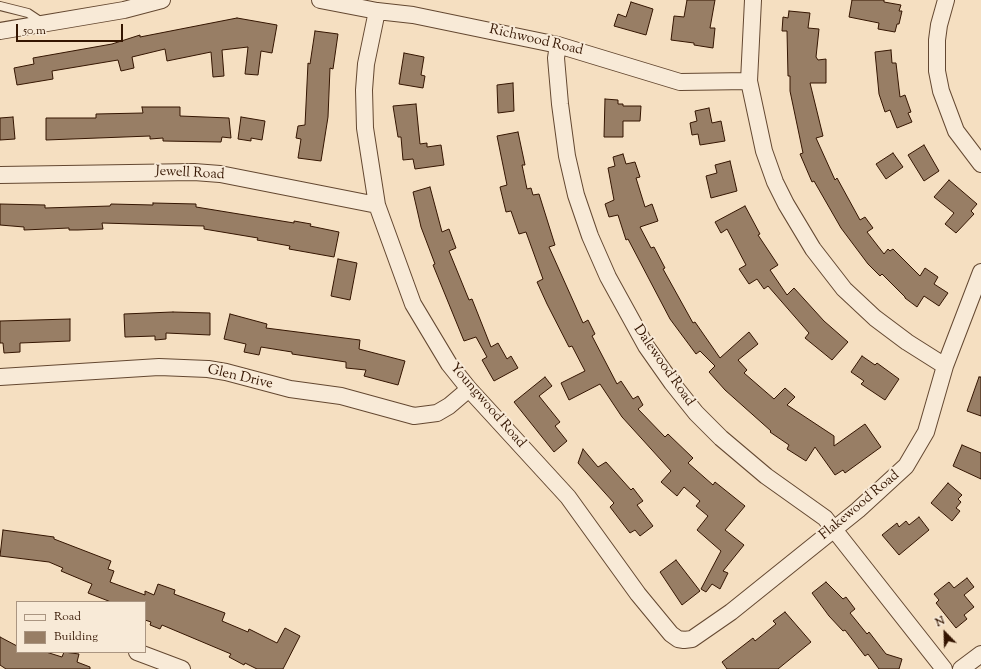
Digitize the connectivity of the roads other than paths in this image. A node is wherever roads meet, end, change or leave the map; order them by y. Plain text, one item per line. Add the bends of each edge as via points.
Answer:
1 (162, 0) edge
2 (320, 0) edge
3 (752, 0) edge
4 (946, 0) edge
5 (0, 6) edge
6 (377, 11) junction
7 (44, 24) junction
8 (0, 31) edge
9 (558, 45) junction
10 (749, 81) junction
11 (981, 164) edge
12 (0, 174) edge
13 (377, 206) junction
14 (981, 272) edge
15 (945, 366) junction
16 (0, 377) edge
17 (469, 389) junction
18 (835, 529) junction
19 (684, 640) joint
20 (140, 653) edge
21 (981, 654) edge
22 (182, 669) edge
23 (944, 669) edge
24 (961, 669) edge

1 - 7 street via 124,10
2 - 6 street, Richwood Road
3 - 10 street
4 - 11 street via 937,40 937,71 940,86 956,131
5 - 7 lane via 28,13
6 - 9 street, Richwood Road via 413,15
6 - 13 street, Youngwood Road via 366,64 363,103
7 - 8 street
9 - 10 street, Richwood Road via 680,82
9 - 18 street, Dalewood Road via 556,62 560,104 567,156 576,195 608,277 634,325 667,377 696,413 742,458 825,518
10 - 15 street via 764,151 775,182 813,249 859,304 907,342
12 - 13 street, Jewell Road via 220,174
13 - 17 street, Youngwood Road via 419,316 449,364
14 - 15 street, Flakewood Road
15 - 18 street, Flakewood Road via 926,432 910,460 888,485
16 - 17 street, Glen Drive via 159,367 208,369 279,387 341,396 414,416 437,414
17 - 19 street, Youngwood Road via 568,497 638,594 671,634
18 - 19 street, Flakewood Road via 730,612 700,634
18 - 23 street, Dalewood Road
20 - 22 street
21 - 24 street

